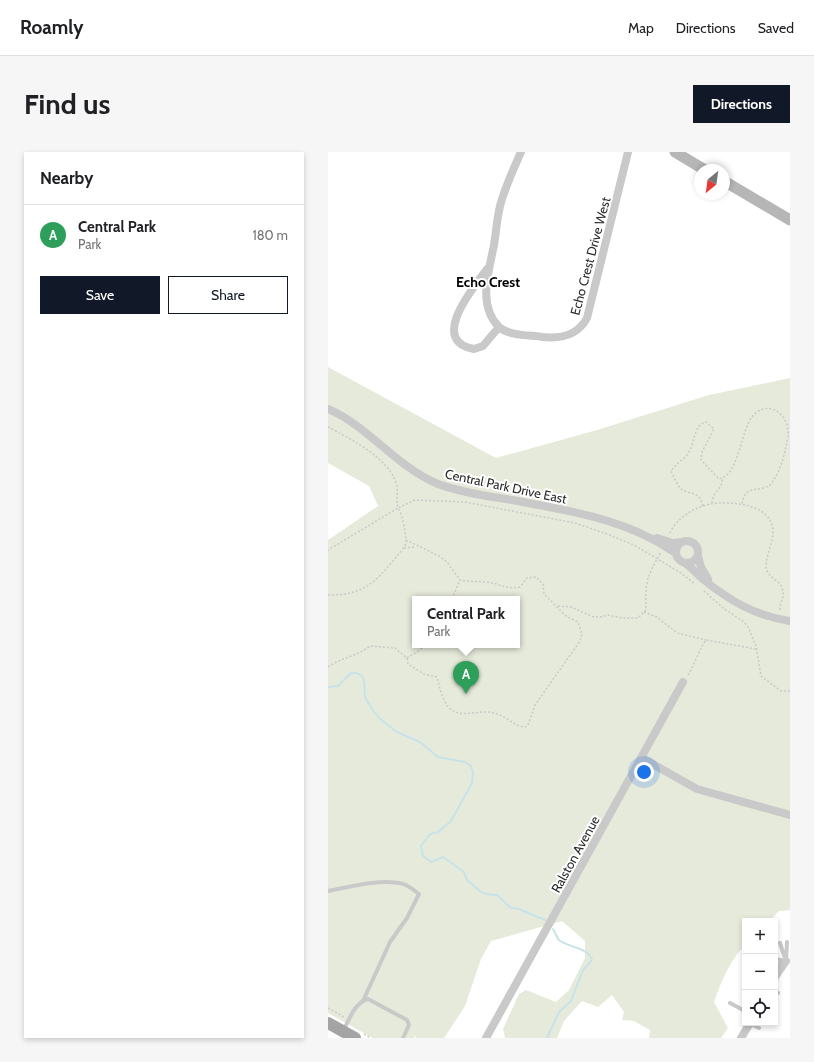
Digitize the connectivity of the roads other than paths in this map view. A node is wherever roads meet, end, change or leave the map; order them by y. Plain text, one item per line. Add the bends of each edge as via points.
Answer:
1 (521, 152) edge
2 (628, 152) edge
3 (675, 152) edge
4 (695, 164) edge
5 (730, 185) edge
6 (790, 220) edge
7 (488, 268) junction
8 (499, 327) junction
9 (328, 409) edge
10 (651, 538) junction
11 (682, 542) junction
12 (676, 553) junction
13 (698, 556) junction
14 (685, 563) junction
15 (711, 585) junction
16 (789, 621) edge
17 (683, 682) road end
18 (642, 758) junction
19 (790, 815) edge
20 (328, 891) edge
21 (787, 942) dead end
22 (780, 943) dead end
23 (778, 959) edge
24 (789, 961) edge
25 (778, 965) edge
26 (778, 974) edge
27 (363, 1001) junction
28 (730, 1003) dead end
29 (742, 1009) edge
30 (328, 1023) edge
31 (748, 1026) edge
32 (755, 1026) edge
33 (759, 1028) dead end
34 (343, 1031) junction
35 (355, 1038) edge
36 (403, 1038) edge
37 (486, 1038) edge
38 (741, 1038) edge

1 - 7 street via 503,198
2 - 8 street, Echo Crest Drive West via 589,313 584,324 571,335 549,337 510,332
3 - 4 main road
5 - 6 main road
7 - 8 street via 486,296 490,312
7 - 8 street via 458,311 454,333 459,341 474,349 483,346
9 - 10 street, Central Park Drive East via 358,426 404,465 438,484 588,515
10 - 11 street, Central Park Drive East
10 - 12 street, Central Park Drive East
11 - 12 street
11 - 13 street, Central Park Drive East via 689,541 696,545
12 - 14 street, Central Park Drive East via 679,560
13 - 14 street via 691,563
13 - 15 street, Central Park Drive East
14 - 15 street, Central Park Drive East
15 - 16 street, Central Park Drive East via 749,610
17 - 18 street, Ralston Avenue
18 - 19 street via 697,789
18 - 37 street, Ralston Avenue
20 - 27 lane via 394,883 406,885 419,894 407,918 390,942
21 - 24 lane
22 - 24 lane
23 - 24 lane
24 - 25 lane
24 - 26 street
27 - 34 lane via 352,1013
27 - 36 lane via 368,999 407,1020 409,1025
28 - 29 lane
30 - 34 main road
31 - 38 street
32 - 33 lane
34 - 35 main road

